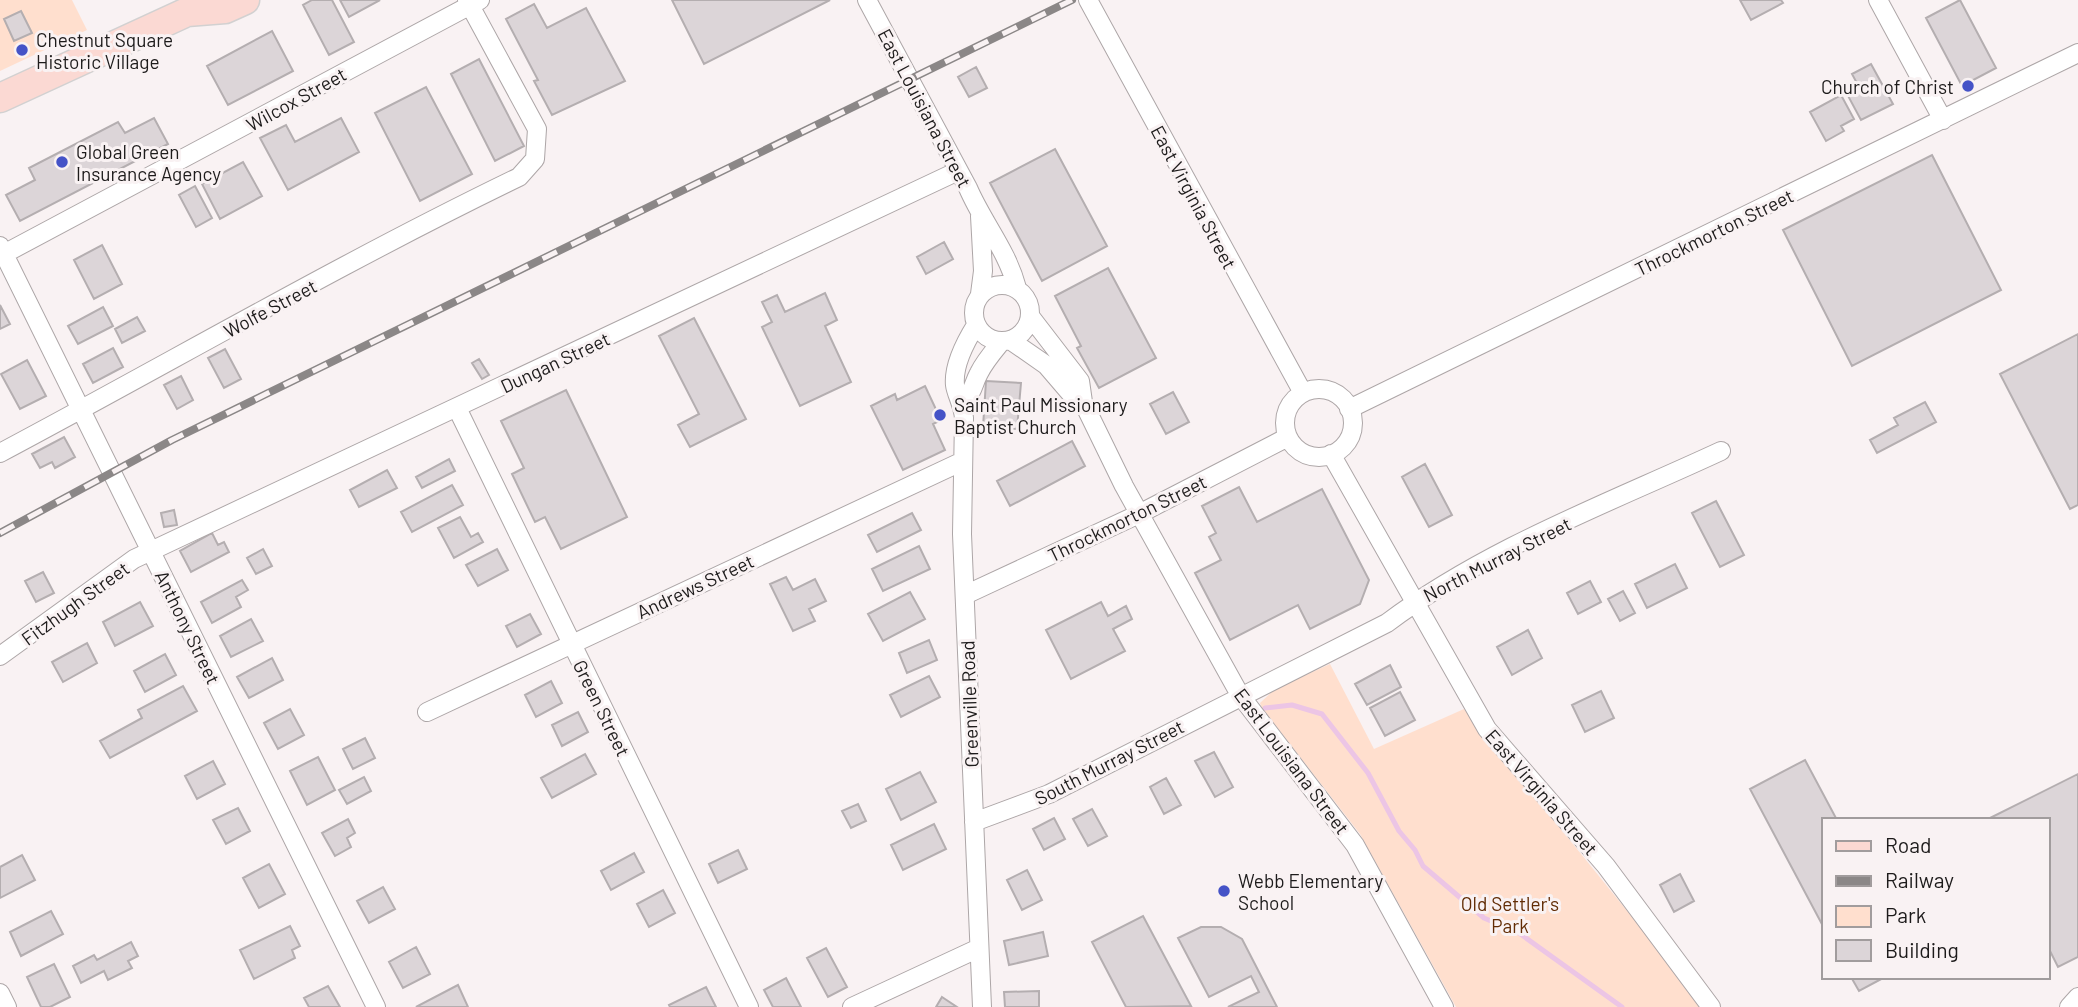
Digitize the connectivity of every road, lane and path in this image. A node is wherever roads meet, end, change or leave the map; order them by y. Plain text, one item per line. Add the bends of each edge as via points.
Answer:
1 (245, 0) edge
2 (867, 0) edge
3 (1088, 0) edge
4 (1878, 0) edge
5 (473, 2) edge
6 (192, 6) edge
7 (2078, 54) edge
8 (0, 98) edge
9 (1943, 120) junction
10 (958, 171) junction
11 (981, 216) junction
12 (1, 252) edge
13 (1017, 288) junction
14 (980, 294) junction
15 (1030, 316) junction
16 (976, 325) junction
17 (1006, 341) junction
18 (1303, 393) junction
19 (963, 402) junction
20 (1083, 402) junction
21 (457, 408) junction
22 (1349, 409) junction
23 (81, 410) junction
24 (1288, 437) junction
25 (1721, 452) dead end
26 (0, 453) edge
27 (1331, 454) junction
28 (963, 461) junction
29 (1139, 514) junction
30 (151, 552) junction
31 (965, 595) junction
32 (1415, 602) junction
33 (571, 644) junction
34 (0, 656) edge
35 (1240, 695) junction
36 (427, 712) dead end
37 (974, 822) junction
38 (979, 948) junction
39 (0, 993) edge
40 (7, 1007) edge
41 (376, 1007) edge
42 (749, 1007) edge
43 (852, 1007) edge
44 (982, 1007) edge
45 (1444, 1007) edge
46 (1711, 1007) edge

1 - 6 main road via 225,9
2 - 10 street, East Louisiana Street
3 - 18 street, East Virginia Street
4 - 9 street
5 - 12 street, Wilcox Street
5 - 23 street, Wolfe Street via 537,129 535,159 519,177 395,237
6 - 8 main road
7 - 9 street, Throckmorton Street
9 - 22 street, Throckmorton Street
10 - 11 street, East Louisiana Street
10 - 21 street, Dungan Street
11 - 13 street, East Louisiana Street via 1003,248
11 - 14 street, East Louisiana Street via 984,271
12 - 23 street, Anthony Street
13 - 14 street via 993,285
13 - 15 street via 1027,300
14 - 16 street via 973,309
15 - 17 street via 1024,331
15 - 20 street, East Louisiana Street via 1080,381
16 - 17 street via 987,337
16 - 19 street, Greenville Road via 963,345 955,385
17 - 19 street, Greenville Road via 987,359
17 - 20 street, East Louisiana Street via 1046,365
18 - 22 street via 1328,390
18 - 24 street via 1286,415
19 - 28 street, Greenville Road
20 - 29 street, East Louisiana Street
21 - 30 street, Dungan Street
21 - 33 street, Green Street
22 - 27 street via 1350,435 1345,445
23 - 26 street, Wolfe Street
23 - 30 street, Anthony Street
24 - 27 street via 1314,457
24 - 29 street, Throckmorton Street
25 - 32 street, North Murray Street via 1541,534
27 - 32 street, East Virginia Street
28 - 31 street, Greenville Road
28 - 33 street, Andrews Street
29 - 31 street, Throckmorton Street
29 - 35 street, East Louisiana Street
30 - 34 street, Fitzhugh Street
30 - 41 street, Anthony Street
31 - 37 street, Greenville Road
32 - 35 street, North Murray Street via 1388,623
32 - 46 street, East Virginia Street via 1487,729 1606,866
33 - 36 street, Andrews Street
33 - 42 street, Green Street
35 - 37 street, South Murray Street via 1049,794
35 - 45 street, East Louisiana Street via 1355,845
37 - 38 street, Greenville Road
38 - 43 street
38 - 44 street, Greenville Road
39 - 40 street

